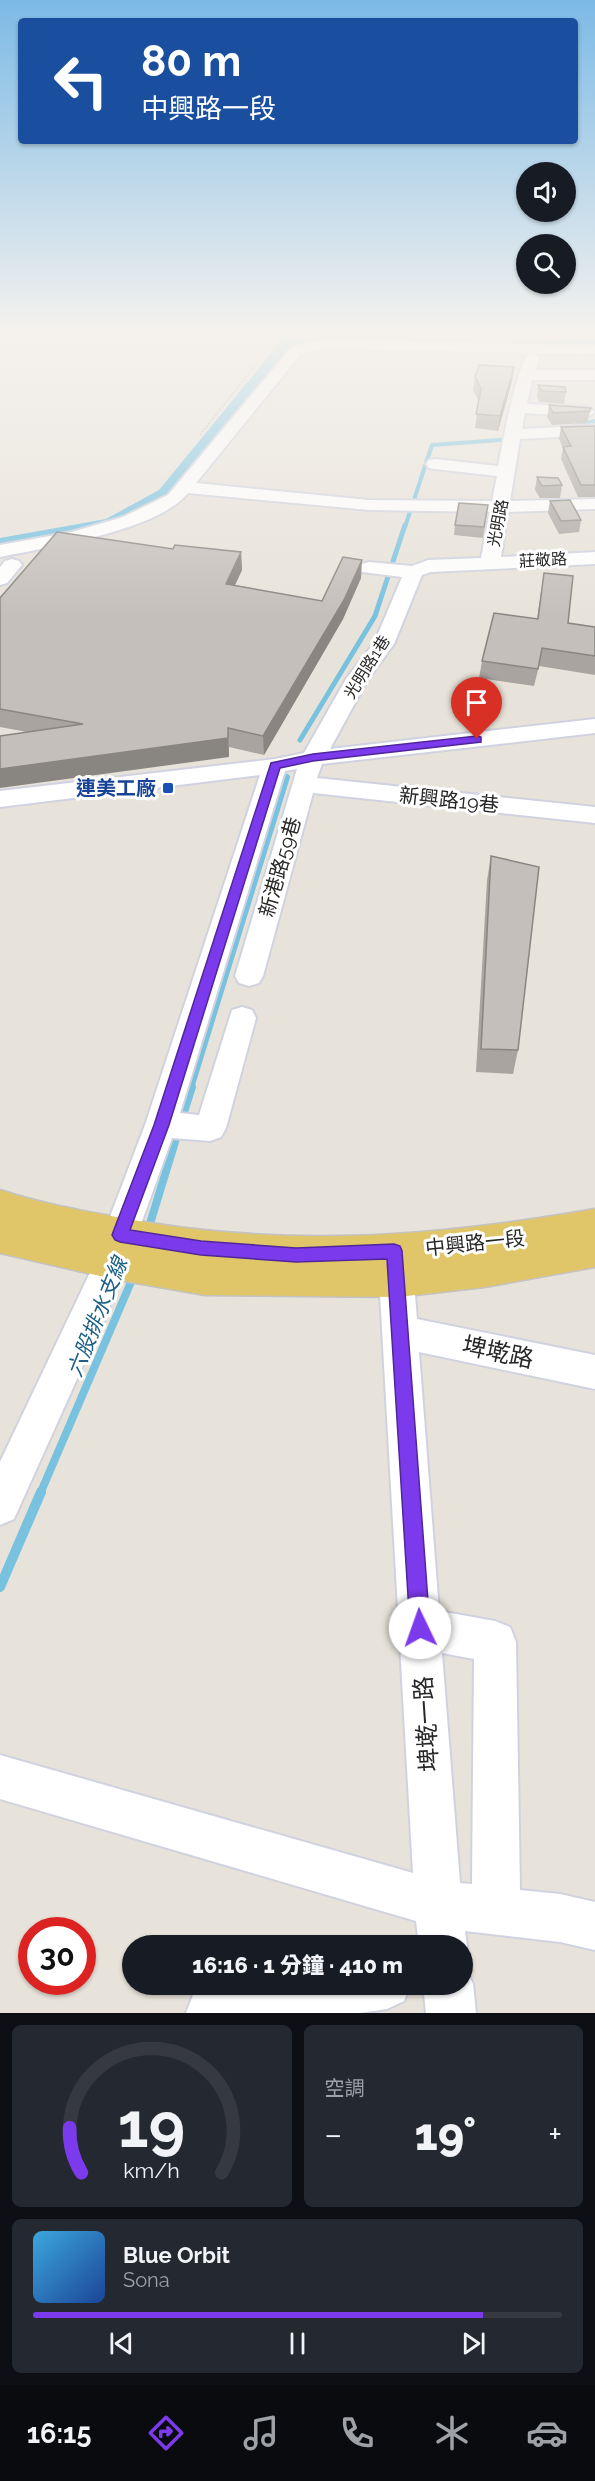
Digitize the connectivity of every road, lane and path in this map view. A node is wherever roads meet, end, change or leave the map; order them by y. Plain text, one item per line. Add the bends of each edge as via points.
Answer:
1 (206, 428) edge
2 (233, 428) edge
3 (516, 428) edge
4 (589, 431) edge
5 (516, 436) junction
6 (197, 439) dead end
7 (595, 450) edge
8 (435, 464) dead end
9 (507, 472) junction
10 (184, 487) junction
11 (595, 504) edge
12 (501, 507) junction
13 (595, 558) edge
14 (490, 562) junction
15 (4, 565) edge
16 (595, 726) edge
17 (313, 758) junction
18 (275, 766) junction
19 (303, 784) junction
20 (0, 799) edge
21 (595, 815) edge
22 (249, 976) dead end
23 (242, 1018) dead end
24 (161, 1125) junction
25 (0, 1206) edge
26 (595, 1226) edge
27 (0, 1236) edge
28 (117, 1248) junction
29 (595, 1250) edge
30 (396, 1265) junction
31 (401, 1332) junction
32 (595, 1372) edge
33 (0, 1505) edge
34 (420, 1628) junction
35 (0, 1777) edge
36 (496, 1910) junction
37 (440, 1925) edge
38 (595, 1926) edge
39 (320, 1995) edge
40 (449, 1995) edge
41 (211, 2013) edge
42 (451, 2013) edge

1 - 6 path
2 - 10 street
3 - 5 street, 光明路
4 - 5 street
4 - 7 street
5 - 9 street, 光明路
8 - 9 street
9 - 12 street, 光明路
10 - 12 street via 369,505
10 - 15 street via 174,499 129,521
11 - 12 street
12 - 14 street, 光明路
13 - 14 street, 莊敬路
14 - 17 street, 光明路1巷 via 391,570 384,644 357,679
16 - 17 street
17 - 18 street
17 - 19 street, 新港路59巷
18 - 20 street
18 - 24 street
19 - 21 street, 新興路19巷
19 - 22 street, 新港路59巷
23 - 24 street via 210,1128
24 - 28 street
25 - 28 main road, 中興路一段
26 - 30 main road, 中興路一段 via 476,1245
27 - 28 main road, 中興路一段
28 - 30 main road, 中興路一段 via 205,1277
28 - 33 street
29 - 30 main road, 中興路一段 via 485,1269
30 - 31 street, 埤墘一路
31 - 32 street, 埤墘路
31 - 34 street, 埤墘一路
34 - 36 street via 495,1642
34 - 37 street, 埤墘一路
35 - 37 street
36 - 37 street
36 - 38 street
39 - 41 street
40 - 42 street

